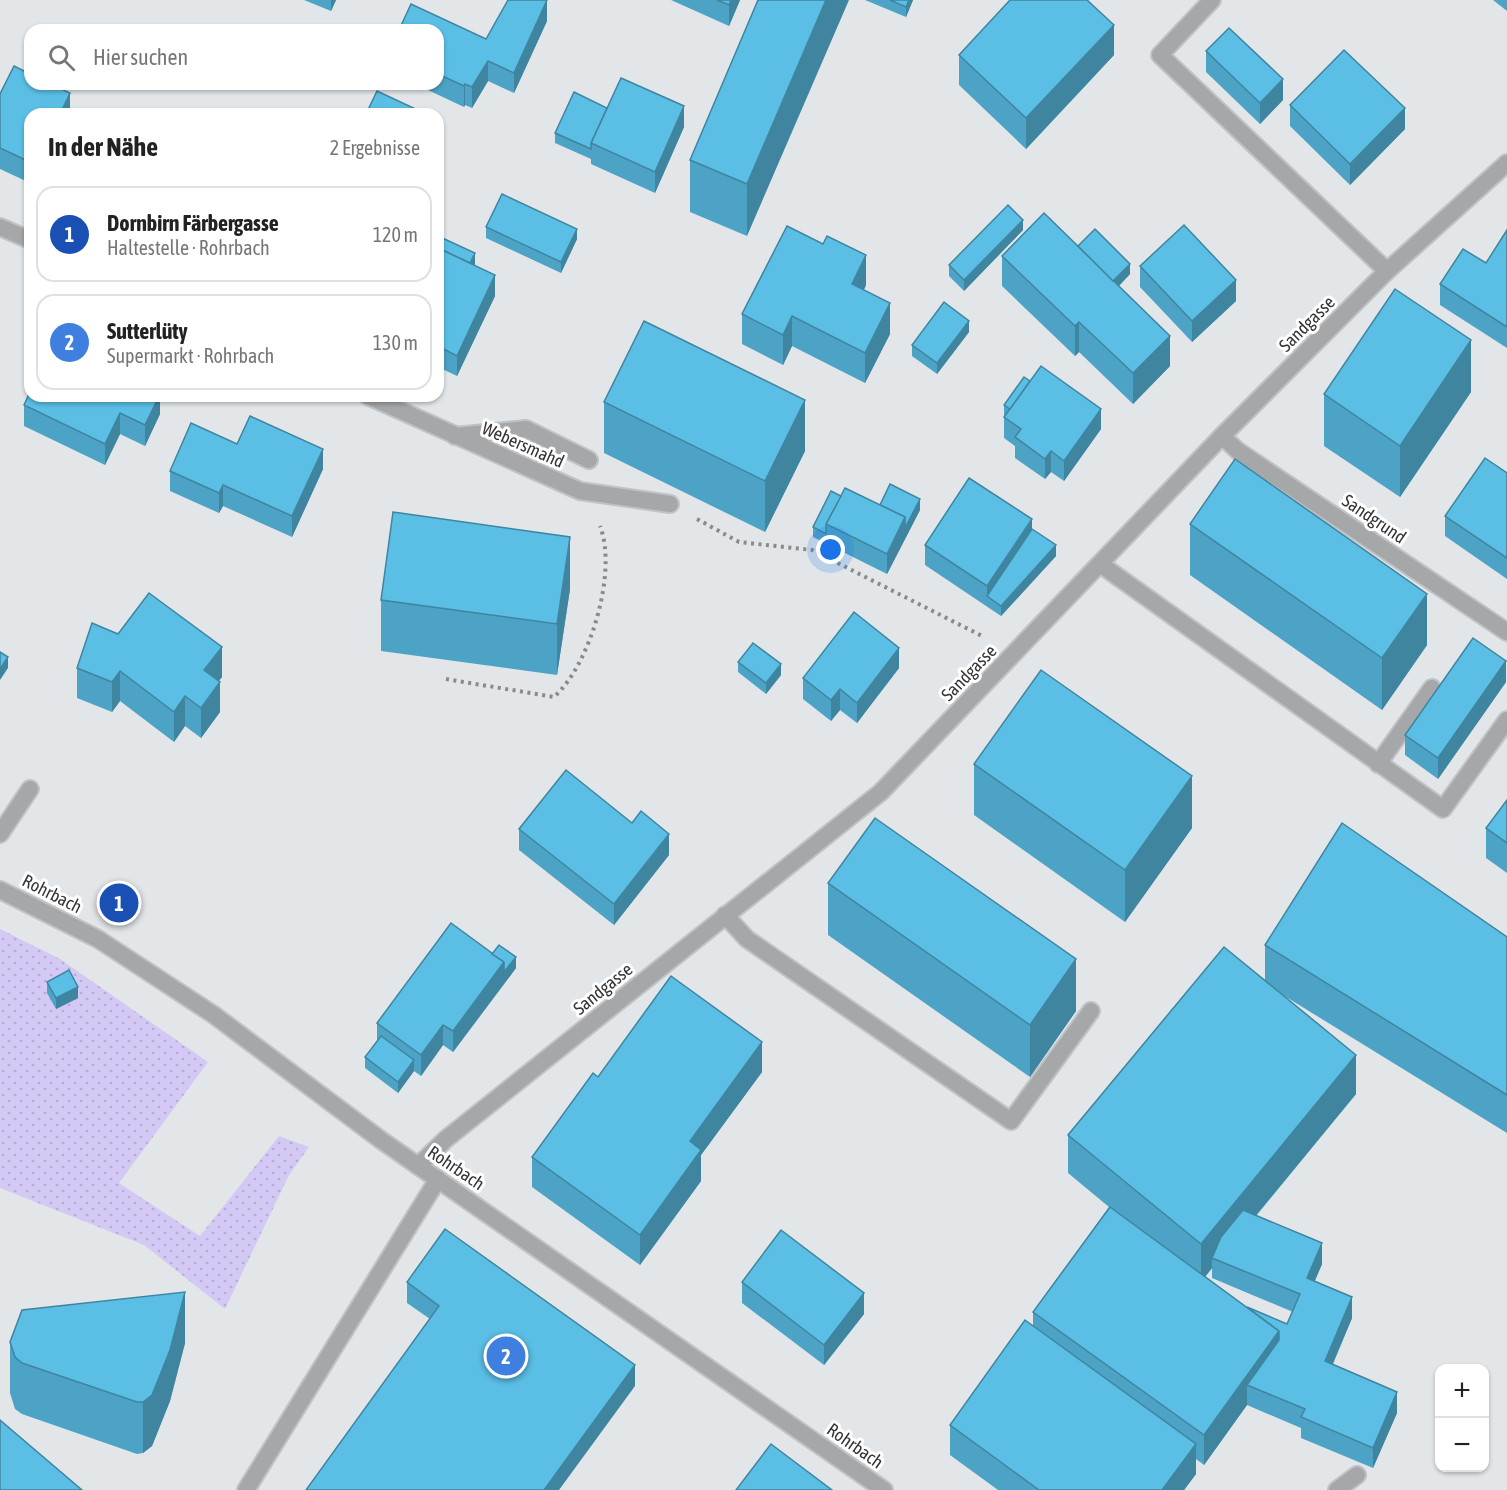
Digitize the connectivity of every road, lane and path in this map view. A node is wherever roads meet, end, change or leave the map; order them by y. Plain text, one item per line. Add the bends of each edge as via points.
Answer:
1 (1212, 0) edge
2 (1507, 163) edge
3 (0, 226) edge
4 (24, 237) edge
5 (1388, 271) junction
6 (381, 402) edge
7 (454, 436) junction
8 (1221, 436) junction
9 (589, 459) dead end
10 (580, 491) junction
11 (670, 504) joint
12 (1100, 564) junction
13 (1507, 632) edge
14 (985, 638) dead end
15 (446, 679) dead end
16 (1432, 688) dead end
17 (1507, 720) edge
18 (1378, 764) junction
19 (30, 789) dead end
20 (0, 834) edge
21 (0, 890) edge
22 (725, 915) junction
23 (1091, 1011) dead end
24 (418, 1166) junction
25 (438, 1179) junction
26 (1357, 1474) dead end
27 (246, 1490) edge
28 (884, 1490) edge
29 (1337, 1490) edge

1 - 5 street via 1160,55
2 - 5 street, Sandgasse
3 - 4 street
5 - 8 street, Sandgasse
6 - 7 street, Webersmahd
7 - 9 street via 526,429
7 - 10 street, Webersmahd
8 - 12 street, Sandgasse
8 - 13 street, Sandgrund
10 - 11 street, Webersmahd
10 - 15 path via 601,528 606,572 601,605 581,658 564,688 554,697
11 - 14 path via 739,542 812,550
12 - 18 street
12 - 22 street, Sandgasse via 880,792
16 - 18 street
17 - 18 street via 1443,809
19 - 20 street
21 - 24 street, Rohrbach via 98,939 213,1014
22 - 23 street via 747,939 1011,1121
22 - 24 street, Sandgasse via 446,1139
24 - 25 street, Rohrbach
25 - 27 street
25 - 28 street, Rohrbach
26 - 29 street

